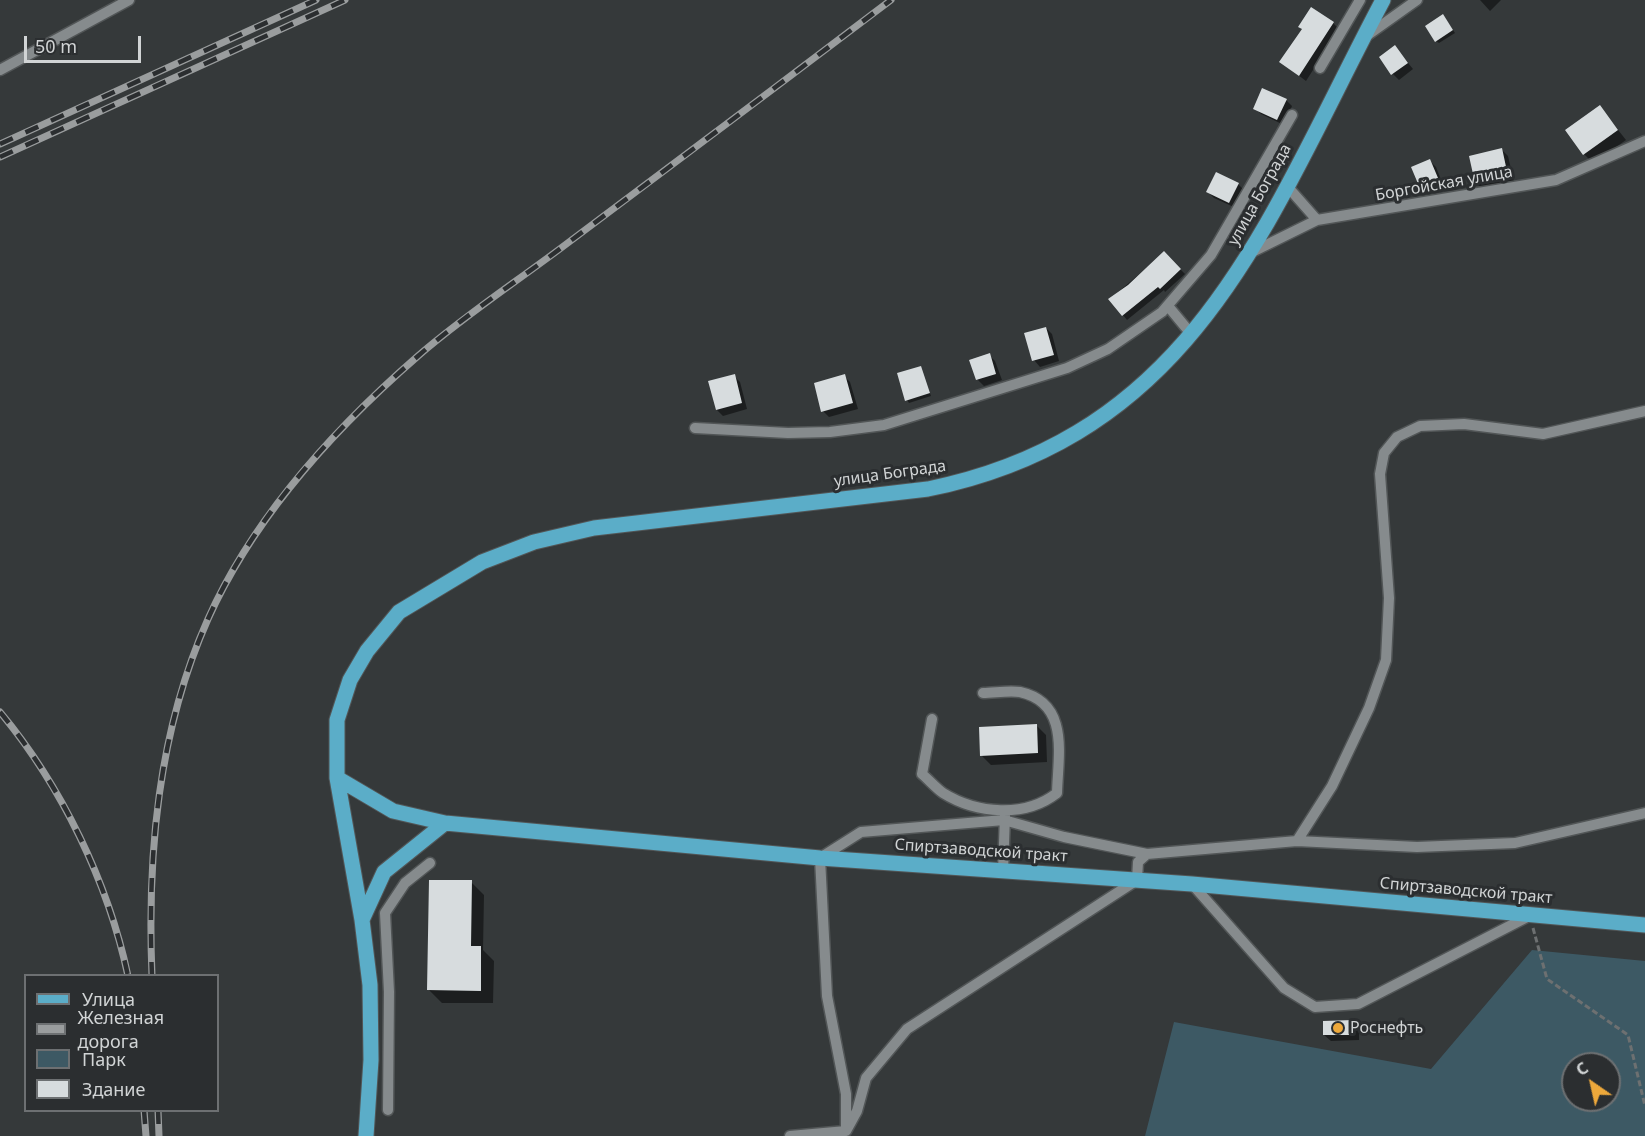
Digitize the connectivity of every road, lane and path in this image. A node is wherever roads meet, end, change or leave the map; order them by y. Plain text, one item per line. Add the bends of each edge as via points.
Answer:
1 (129, 0) edge
2 (1360, 0) edge
3 (1383, 0) edge
4 (1417, 0) edge
5 (1363, 39) junction
6 (1320, 68) dead end
7 (0, 70) edge
8 (1292, 115) dead end
9 (1645, 141) edge
10 (1287, 186) junction
11 (1317, 220) junction
12 (1247, 254) junction
13 (1168, 306) junction
14 (1192, 335) junction
15 (1645, 411) edge
16 (695, 428) dead end
17 (983, 693) dead end
18 (932, 719) dead end
19 (337, 778) junction
20 (1645, 813) edge
21 (1005, 816) junction
22 (445, 823) junction
23 (1297, 841) junction
24 (1147, 854) junction
25 (820, 858) junction
26 (430, 863) dead end
27 (1003, 871) junction
28 (1137, 880) junction
29 (1192, 884) junction
30 (1530, 916) junction
31 (362, 920) junction
32 (1645, 925) edge
33 (370, 992) junction
34 (389, 992) junction
35 (1645, 1106) edge
36 (388, 1110) dead end
37 (845, 1133) edge
38 (366, 1136) edge
39 (790, 1136) edge

1 - 7 street
2 - 6 street
3 - 5 main road, улица Бограда
4 - 5 street
5 - 10 main road, улица Бограда
8 - 13 street via 1211,255
9 - 11 street, Боргойская улица via 1556,180
10 - 11 street
10 - 12 main road, улица Бограда
11 - 12 street, Боргойская улица
12 - 14 main road, улица Бограда
13 - 14 street
13 - 16 street via 1108,349 1067,368 884,425 798,433
14 - 19 main road, улица Бограда via 1127,399 1051,449 1013,466 928,489 594,528 534,542 482,562 399,612 367,651 350,680 337,720
15 - 23 street via 1543,434 1464,424 1420,426 1397,437 1384,453 1380,474 1389,598 1386,660 1369,708 1332,786
17 - 21 street via 1019,692 1042,700 1059,726 1057,793 1043,804
18 - 21 street via 922,774 943,793
19 - 22 main road, Спиртзаводской тракт via 393,810
19 - 31 main road, улица Бограда
20 - 23 street via 1515,843 1417,847
21 - 24 street via 1064,837
21 - 25 street via 861,832
21 - 27 street
22 - 25 main road, Спиртзаводской тракт
22 - 31 main road via 384,872
23 - 24 street
24 - 28 street via 1138,862
25 - 27 main road, Спиртзаводской тракт
25 - 37 street via 827,996 846,1094
26 - 34 street via 405,883 385,913
27 - 28 main road, Спиртзаводской тракт
28 - 29 main road, Спиртзаводской тракт
28 - 37 street via 907,1029 866,1078 857,1111
29 - 30 main road, Спиртзаводской тракт
29 - 30 street via 1284,988 1315,1007 1358,1004
30 - 32 main road, Спиртзаводской тракт
30 - 35 path via 1547,979 1628,1035
31 - 33 main road, улица Бограда
33 - 34 street
33 - 38 main road, улица Бограда
34 - 36 street
37 - 39 street

